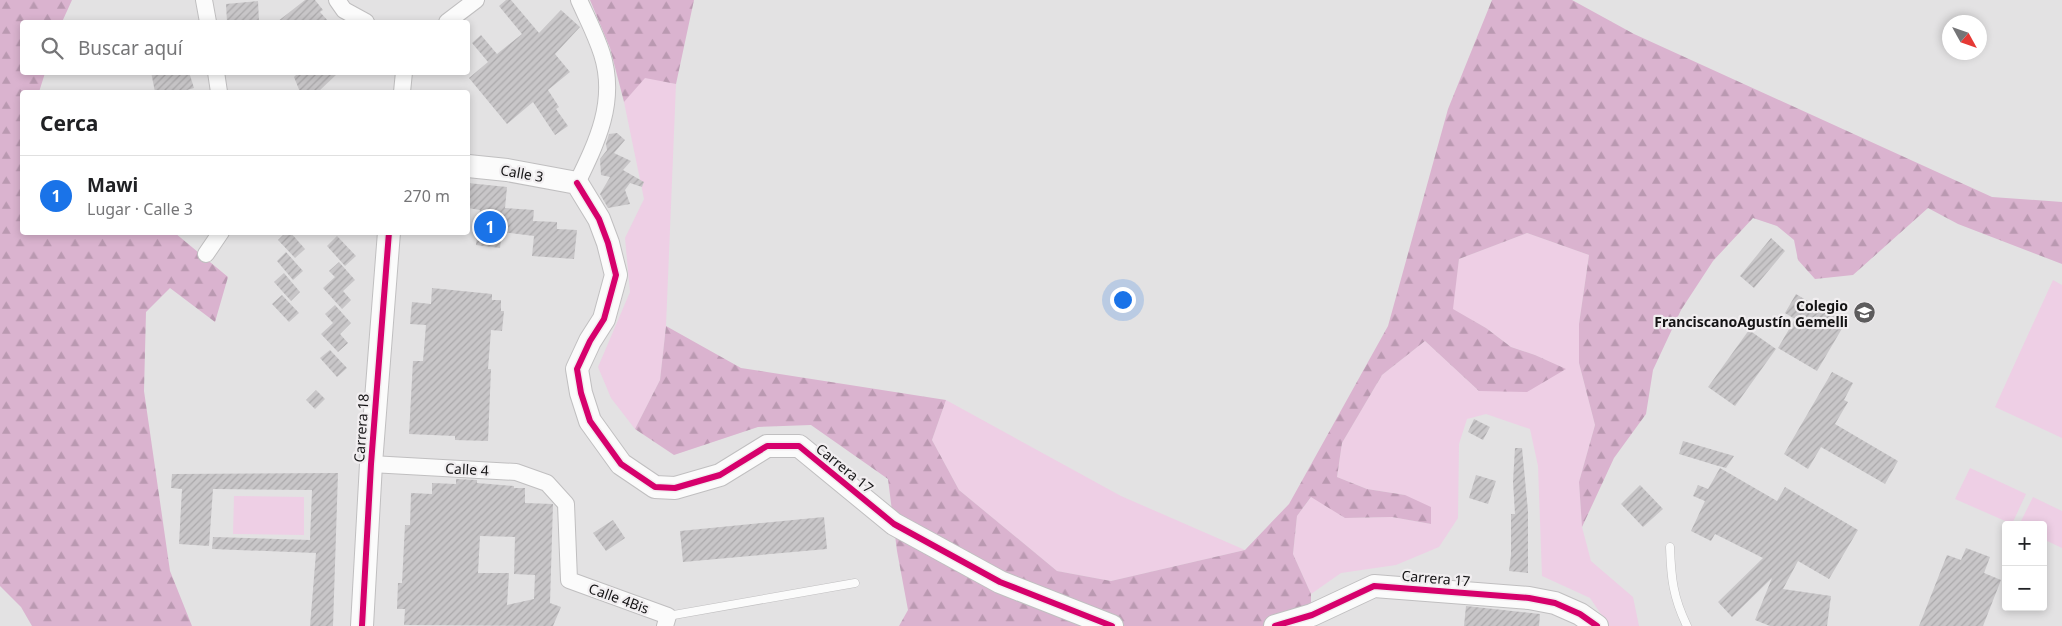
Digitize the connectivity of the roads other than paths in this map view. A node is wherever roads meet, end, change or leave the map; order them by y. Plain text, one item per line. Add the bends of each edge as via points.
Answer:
1 (204, 0) edge
2 (337, 0) edge
3 (476, 0) edge
4 (580, 0) edge
5 (208, 20) edge
6 (362, 20) edge
7 (450, 20) edge
8 (216, 75) edge
9 (404, 75) edge
10 (219, 90) edge
11 (402, 90) edge
12 (470, 166) edge
13 (576, 183) junction
14 (219, 235) edge
15 (389, 235) edge
16 (206, 254) dead end
17 (371, 464) junction
18 (1670, 547) dead end
19 (569, 580) joint
20 (855, 583) dead end
21 (666, 621) edge
22 (362, 626) edge
23 (1112, 626) edge
24 (1275, 626) edge
25 (1597, 626) edge
26 (1687, 626) edge

1 - 5 street
2 - 6 street via 344,10
3 - 7 street
4 - 13 street via 602,56 608,94 605,117 594,150
8 - 10 street
9 - 11 street
12 - 13 street, Calle 3
13 - 23 street, Carrera 17 via 599,218 616,275 604,319 577,368 581,393 590,421 621,464 655,487 674,488 720,475 767,446 799,446 894,524 1000,582
14 - 16 street
15 - 17 street, Carrera 18
17 - 19 street, Calle 4 via 516,472 546,483 566,504
17 - 22 street, Carrera 18
18 - 26 lane via 1676,604
19 - 21 street, Calle 4Bis
20 - 21 lane
24 - 25 street, Carrera 17 via 1312,615 1374,586 1555,602

